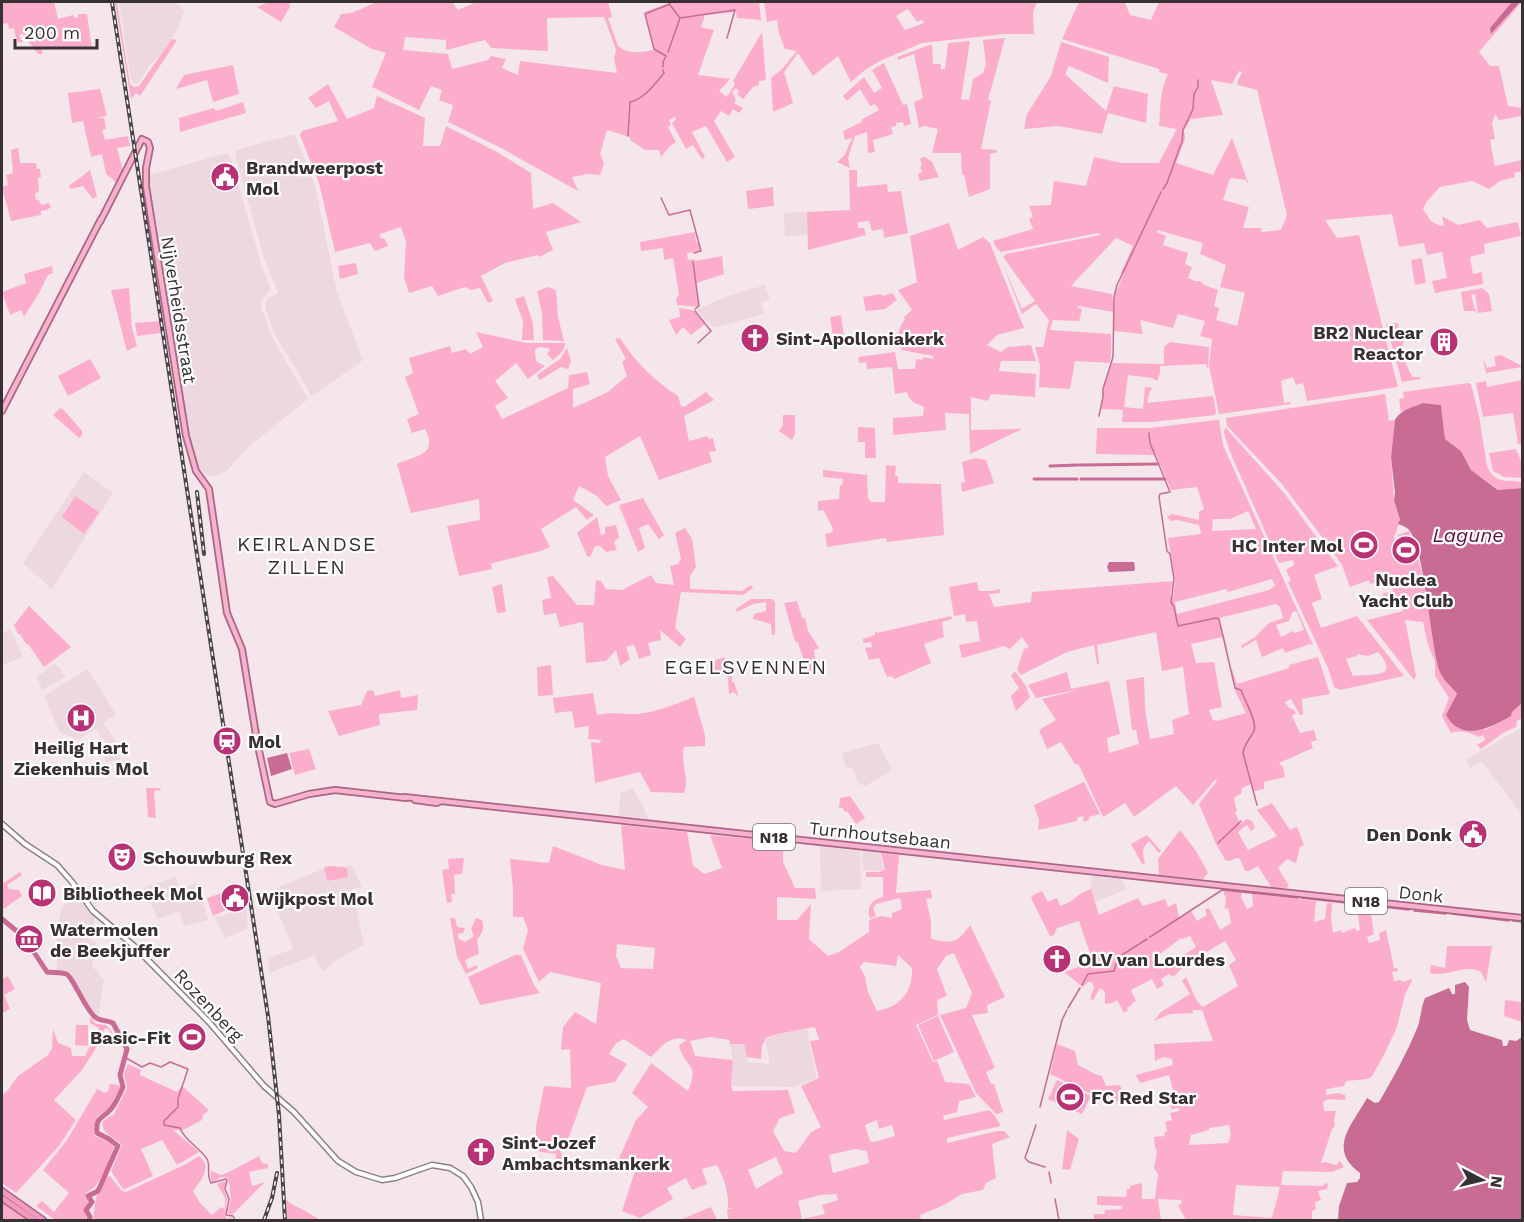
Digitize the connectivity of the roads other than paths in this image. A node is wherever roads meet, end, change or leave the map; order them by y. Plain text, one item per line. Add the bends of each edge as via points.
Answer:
1 (2, 411) edge
2 (271, 803) joint
3 (2, 824) edge
4 (1209, 884) joint
5 (1522, 918) edge
6 (2, 1191) edge
7 (2, 1198) edge
8 (34, 1221) edge
9 (43, 1221) edge
10 (481, 1221) edge

1 - 2 main road, Nijverheidsstraat via 142,139 150,148 146,186 186,436 196,471 210,492 227,612 243,653
2 - 4 main road, Turnhoutsebaan / N18 via 335,790
3 - 10 main road, Rozenberg via 52,861 93,911 134,946 224,1037 270,1093 294,1112 339,1161 378,1180 435,1165 446,1166 463,1176 474,1192
4 - 5 main road, Donk / N18
6 - 9 highway
7 - 8 highway

